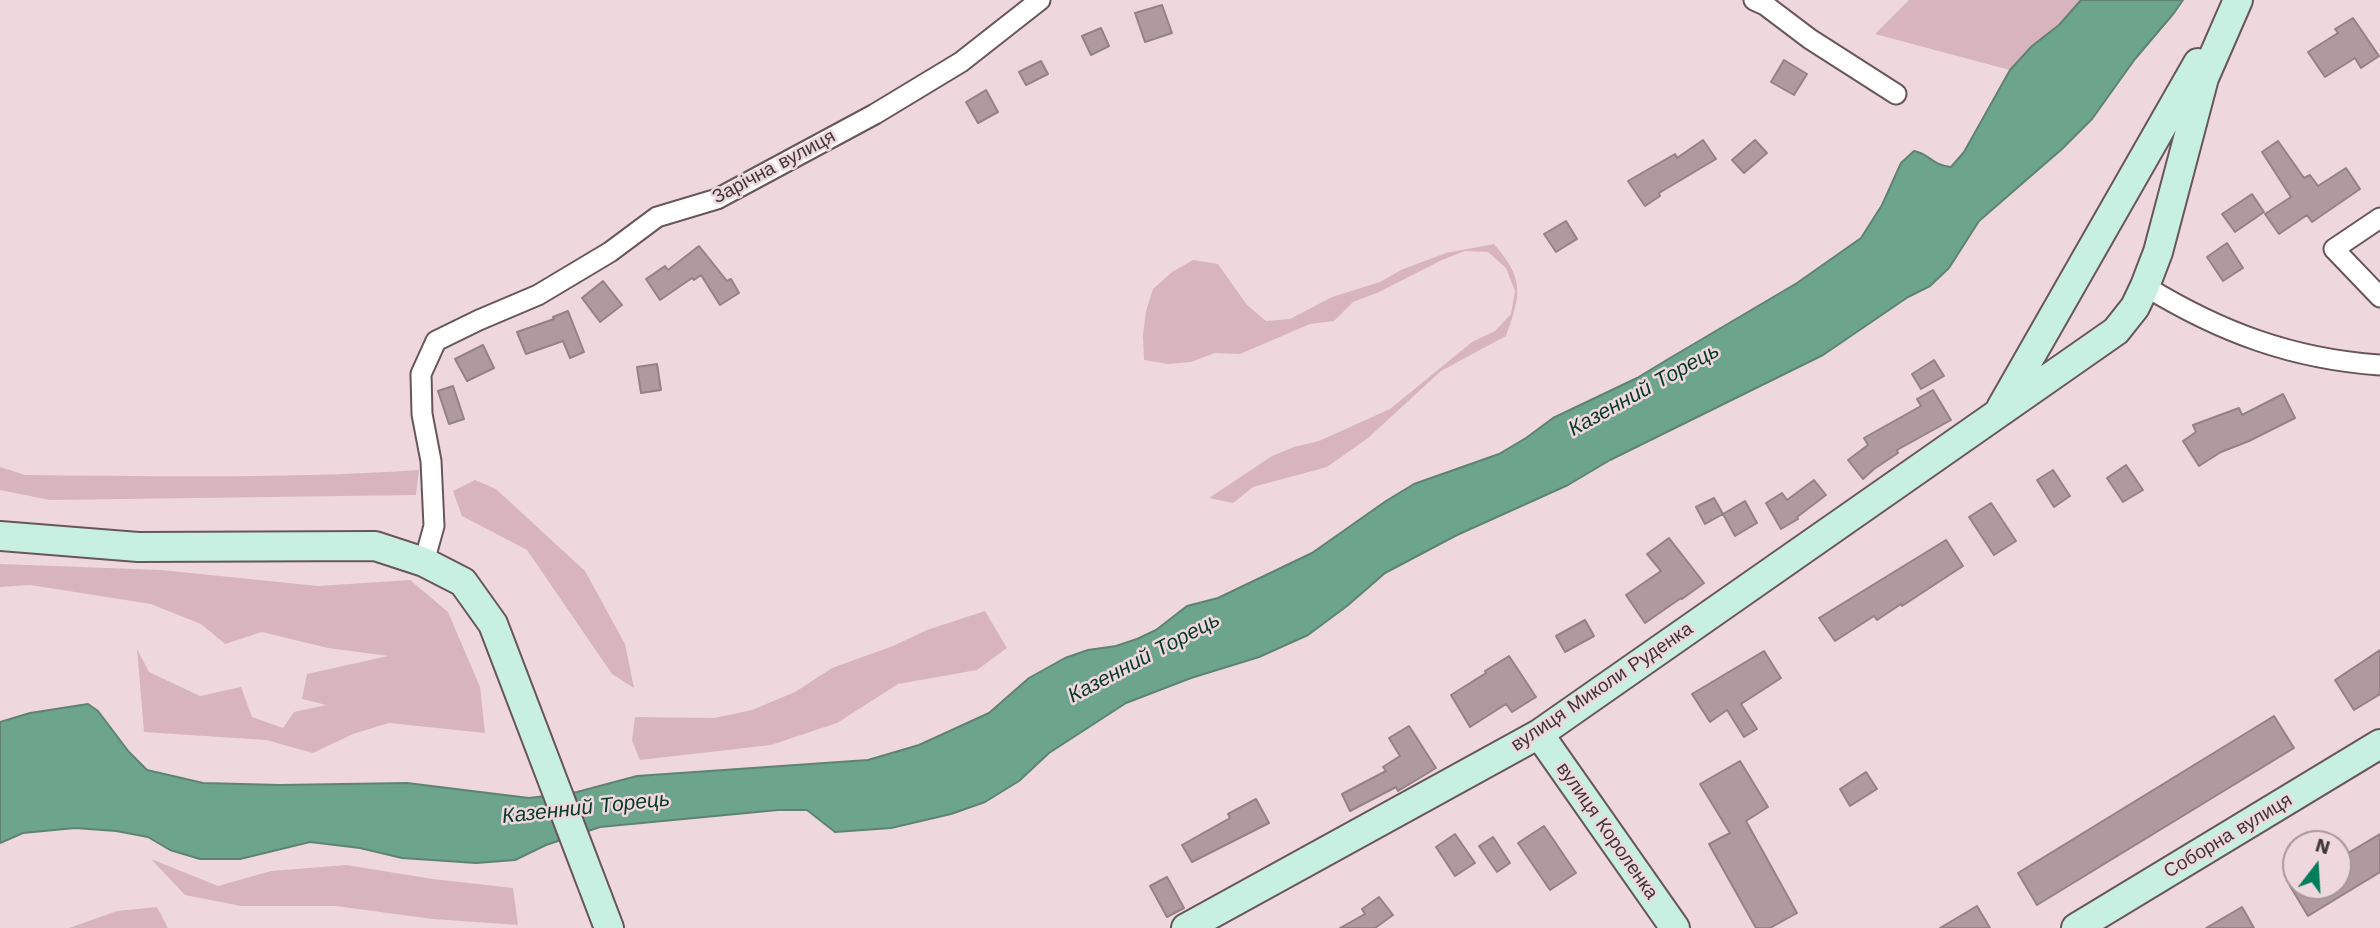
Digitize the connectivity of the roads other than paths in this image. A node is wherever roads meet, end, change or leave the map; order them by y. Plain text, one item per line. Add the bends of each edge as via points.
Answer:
1 (1040, 0) edge
2 (1754, 0) edge
3 (2236, 0) edge
4 (1896, 94) dead end
5 (2380, 218) edge
6 (2145, 286) junction
7 (2380, 297) edge
8 (2380, 365) edge
9 (1997, 414) junction
10 (0, 536) edge
11 (424, 562) junction
12 (1539, 734) junction
13 (2380, 744) edge
14 (609, 928) edge
15 (1186, 928) edge
16 (1675, 928) edge
17 (2076, 928) edge

1 - 11 street, Зарічна вулиця via 961,62 875,114 717,199 657,217 538,295 436,341 421,374 434,526
2 - 4 street
3 - 6 street, вулиця Миколи Руденка via 2204,78
3 - 9 street, вулиця Миколи Руденка
5 - 7 street via 2334,250
6 - 8 street via 2211,322 2292,353
6 - 9 street, вулиця Миколи Руденка via 2116,331
9 - 12 street, вулиця Миколи Руденка
10 - 11 street via 138,547 375,546
11 - 14 street via 463,582 493,624
12 - 15 street, вулиця Миколи Руденка
12 - 16 street, вулиця Короленка
13 - 17 street, Соборна вулиця

